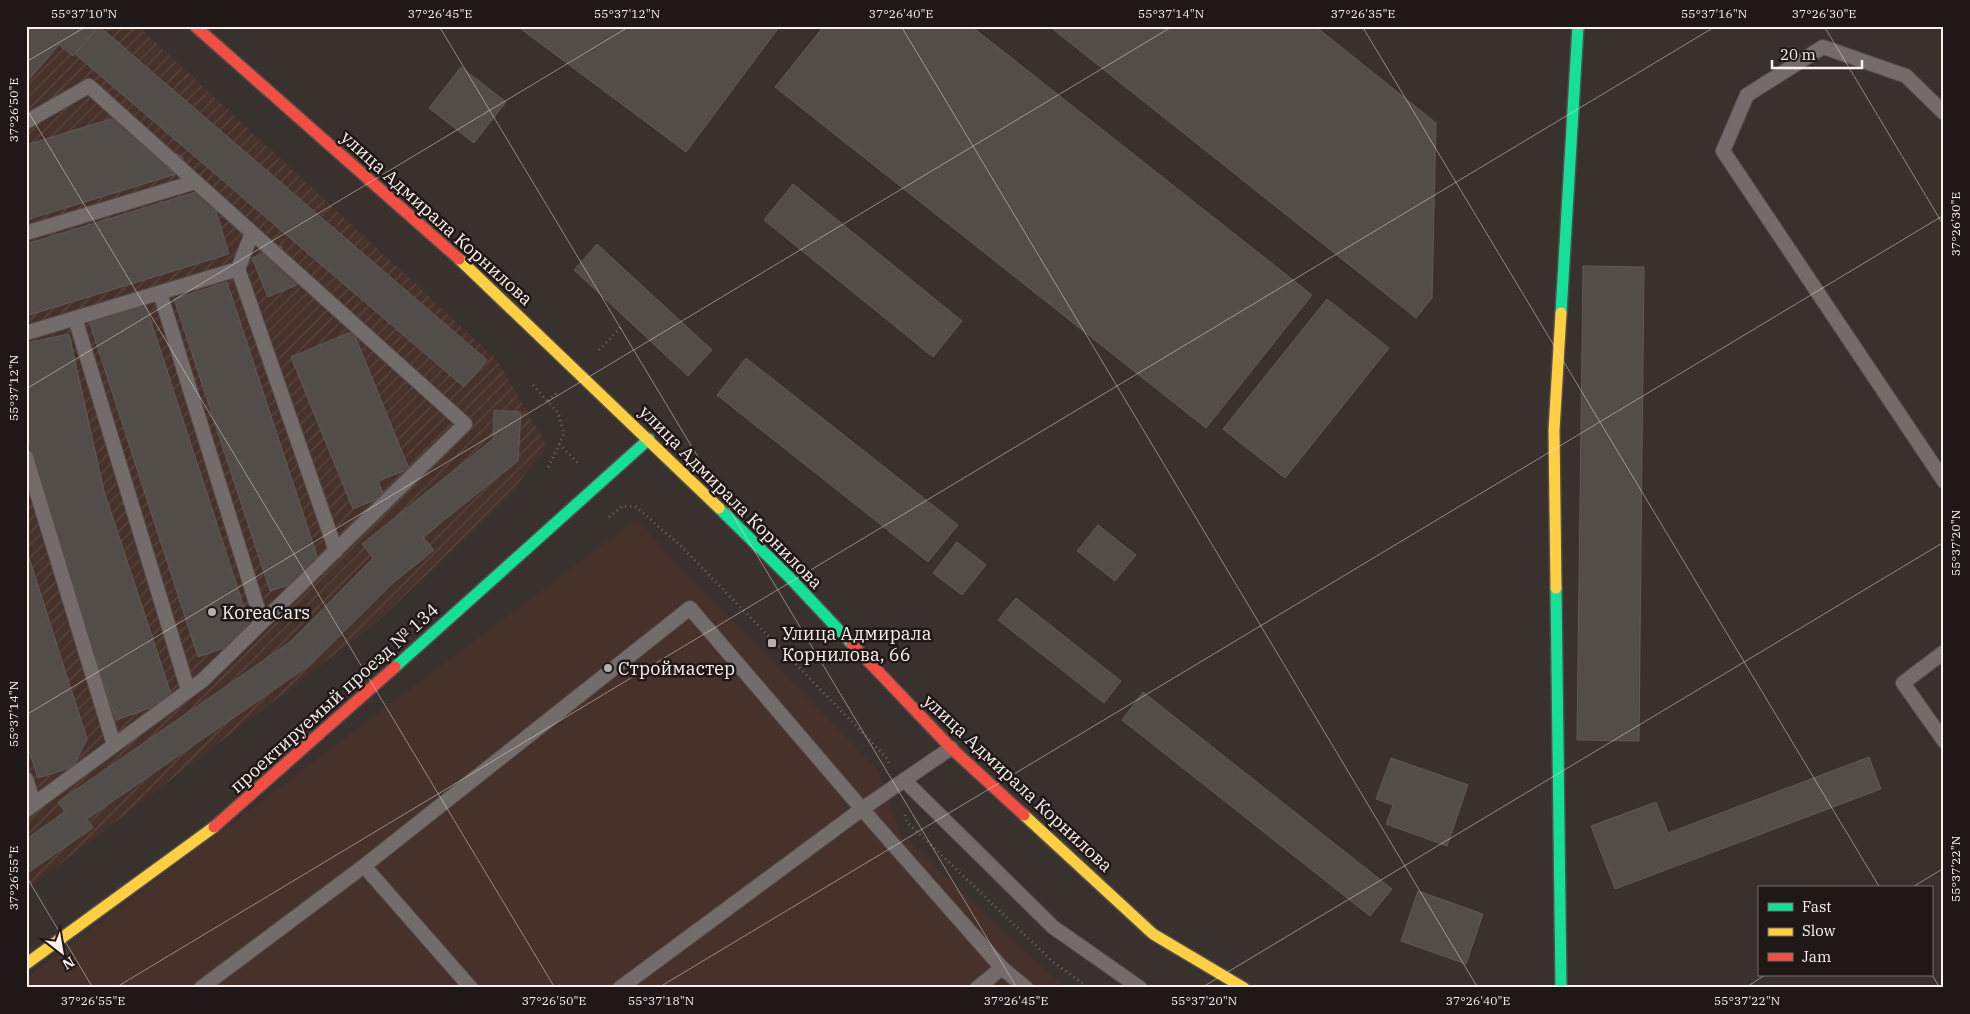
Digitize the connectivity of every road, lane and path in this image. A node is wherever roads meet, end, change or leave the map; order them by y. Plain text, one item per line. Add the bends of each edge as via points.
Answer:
1 (195, 26) edge
2 (1578, 26) edge
3 (1944, 113) edge
4 (26, 122) edge
5 (195, 182) junction
6 (26, 233) edge
7 (252, 233) junction
8 (238, 269) junction
9 (160, 292) junction
10 (75, 318) junction
11 (26, 332) edge
12 (533, 385) dead end
13 (649, 439) junction
14 (26, 457) edge
15 (547, 470) dead end
16 (1944, 481) edge
17 (605, 520) dead end
18 (336, 550) junction
19 (262, 622) junction
20 (1944, 652) edge
21 (188, 690) junction
22 (1944, 741) edge
23 (114, 745) junction
24 (951, 748) junction
25 (26, 779) edge
26 (900, 783) junction
27 (30, 807) edge
28 (862, 809) junction
29 (364, 866) junction
30 (26, 964) edge
31 (1002, 968) junction
32 (201, 988) edge
33 (471, 988) edge
34 (620, 988) edge
35 (976, 988) edge
36 (1026, 988) edge
37 (1089, 988) edge
38 (1140, 988) edge
39 (1244, 988) edge
40 (1561, 988) edge

1 - 13 street, улица Адмирала Корнилова via 432,233
2 - 40 street via 1554,430
3 - 16 lane via 1906,76 1823,47 1747,95 1723,150
4 - 5 lane via 89,86
5 - 6 lane
5 - 7 lane
7 - 8 lane
7 - 18 lane via 465,424
8 - 9 lane
8 - 18 lane
9 - 10 lane
9 - 19 lane
10 - 11 lane
10 - 21 lane
12 - 15 path via 558,413 564,434
13 - 24 street, улица Адмирала Корнилова via 790,578
13 - 30 street, проектируемый проезд № 134 via 230,816
14 - 23 lane
17 - 26 path via 624,506 636,507 681,546 886,757
18 - 19 lane
19 - 21 lane via 203,680
20 - 22 lane via 1903,683
21 - 23 lane
23 - 27 lane
24 - 26 lane
24 - 39 street, улица Адмирала Корнилова via 1153,934
25 - 27 lane
26 - 28 lane
26 - 37 path via 907,822 1053,962
26 - 38 lane via 1053,927
28 - 29 lane via 690,608
28 - 31 lane
28 - 34 lane
29 - 32 lane
29 - 33 lane
31 - 35 lane
31 - 36 lane

